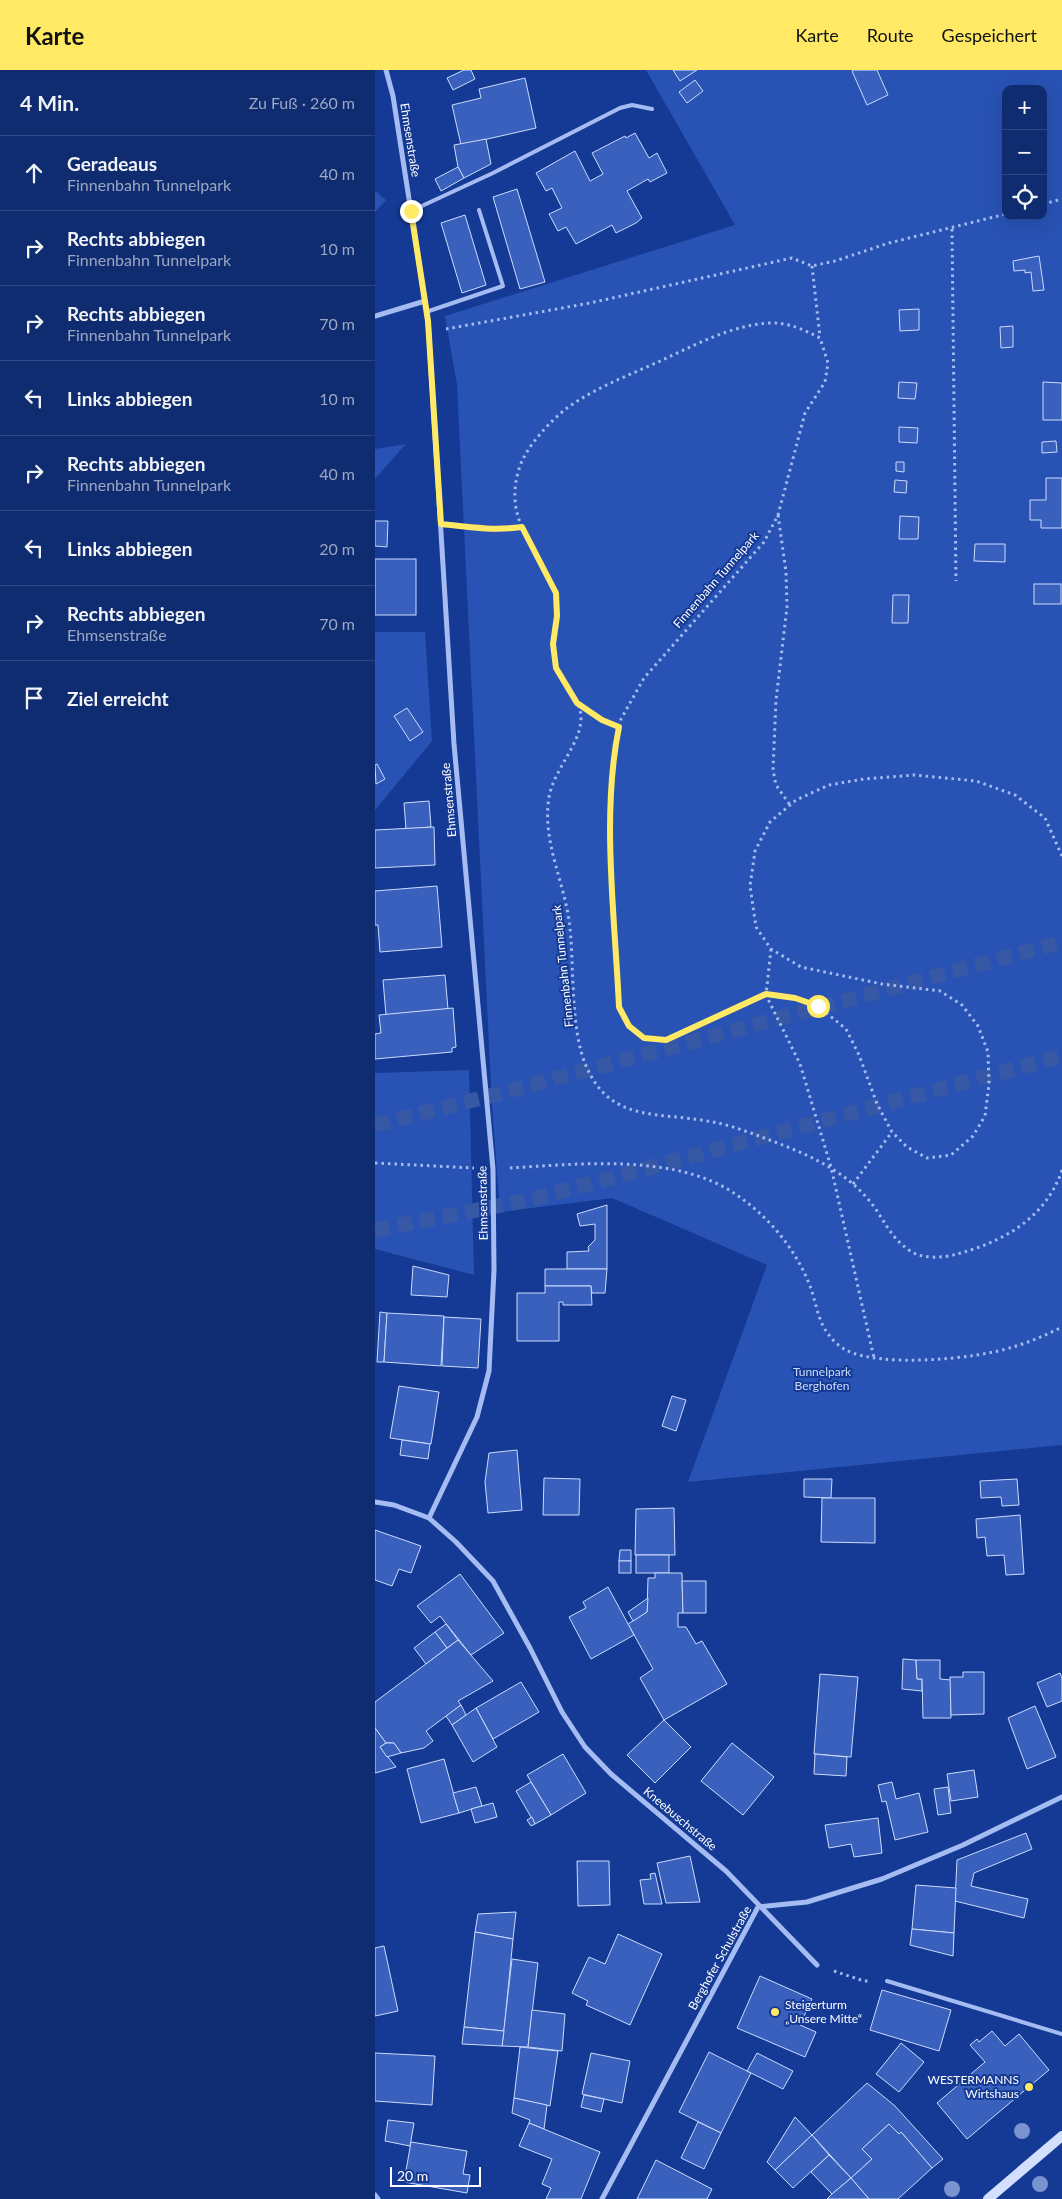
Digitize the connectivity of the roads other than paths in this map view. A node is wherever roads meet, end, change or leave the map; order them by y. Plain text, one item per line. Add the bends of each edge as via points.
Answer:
1 (386, 70) edge
2 (652, 109) dead end
3 (479, 210) dead end
4 (411, 211) junction
5 (425, 301) junction
6 (426, 312) junction
7 (375, 316) edge
8 (375, 1502) edge
9 (429, 1518) junction
10 (1062, 1798) edge
11 (759, 1907) junction
12 (817, 1965) road end
13 (887, 1981) road end
14 (1062, 2034) edge
15 (1062, 2136) edge
16 (375, 2195) edge
17 (378, 2199) edge
18 (602, 2199) edge
19 (988, 2199) edge

1 - 4 street, Ehmsenstraße
2 - 4 lane via 632,105 620,108
3 - 6 lane via 503,286
4 - 5 street, Ehmsenstraße
5 - 6 street, Ehmsenstraße
5 - 7 street
6 - 9 street, Ehmsenstraße via 454,744 493,1169 495,1270 489,1371 477,1417
8 - 9 street, Kneebuschstraße
9 - 11 street, Kneebuschstraße via 493,1582 562,1712 585,1747 611,1774 726,1871
10 - 11 street, Berghofer Schulstraße via 882,1879 807,1902
11 - 12 street, Kneebuschstraße
11 - 18 street, Berghofer Schulstraße
13 - 14 lane
15 - 19 street
16 - 17 street

